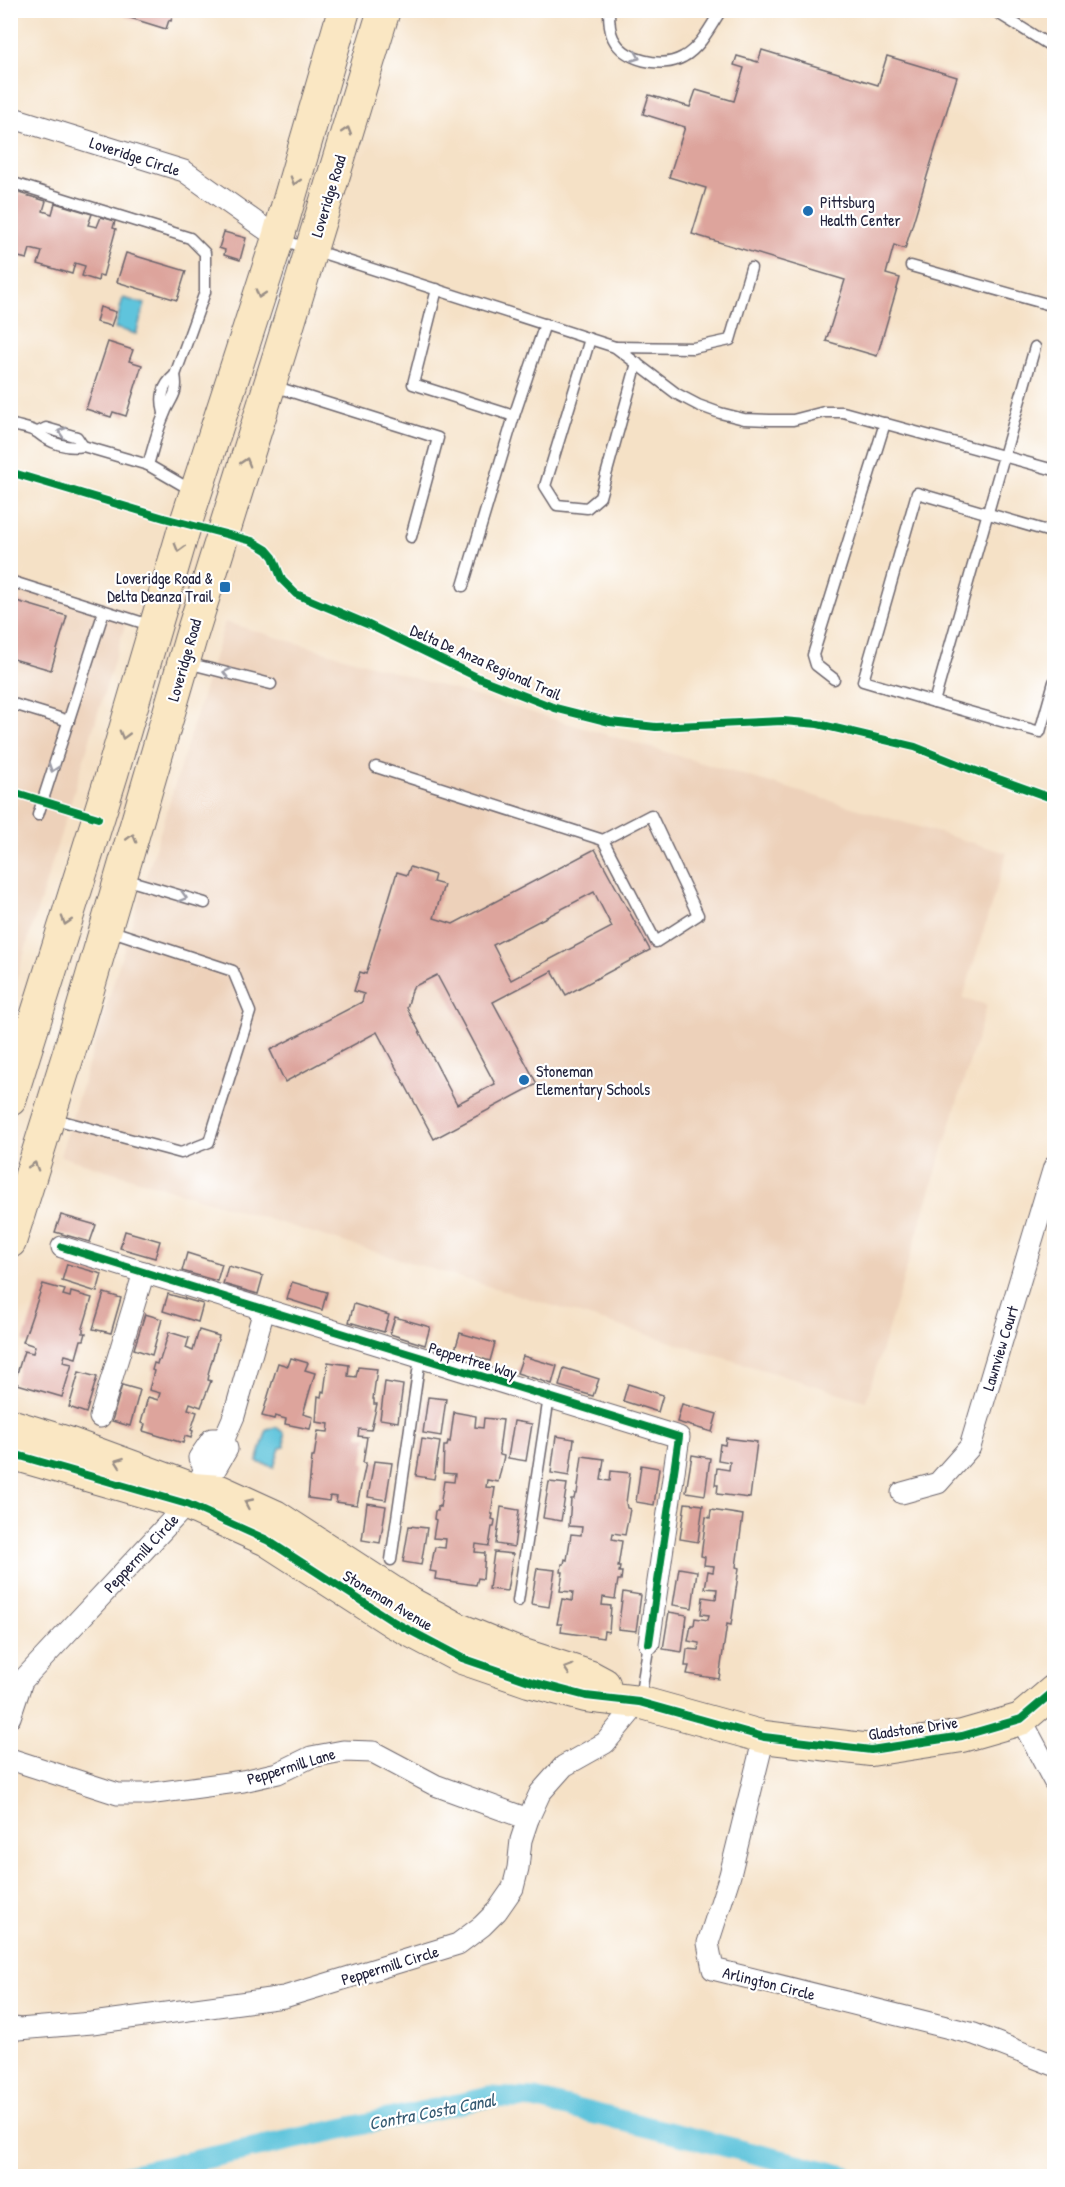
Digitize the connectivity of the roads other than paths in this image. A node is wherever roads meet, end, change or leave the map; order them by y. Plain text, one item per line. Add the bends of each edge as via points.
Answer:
1 (344, 10) edge
2 (384, 10) edge
3 (609, 10) edge
4 (721, 10) edge
5 (993, 10) edge
6 (1054, 48) edge
7 (10, 117) edge
8 (10, 182) edge
9 (278, 238) junction
10 (312, 248) junction
11 (911, 266) dead end
12 (751, 268) dead end
13 (437, 289) junction
14 (1054, 306) edge
15 (545, 324) junction
16 (590, 339) junction
17 (615, 347) junction
18 (1035, 347) dead end
19 (637, 363) junction
20 (270, 385) junction
21 (514, 416) junction
22 (885, 423) junction
23 (10, 424) edge
24 (1004, 456) junction
25 (148, 465) junction
26 (1054, 470) edge
27 (196, 492) junction
28 (988, 514) junction
29 (228, 518) junction
30 (1054, 533) edge
31 (411, 537) dead end
32 (10, 581) edge
33 (463, 586) dead end
34 (104, 610) junction
35 (156, 627) junction
36 (184, 662) junction
37 (834, 679) dead end
38 (1054, 682) edge
39 (271, 684) dead end
40 (934, 702) junction
41 (10, 703) edge
42 (69, 722) junction
43 (376, 767) dead end
44 (38, 815) dead end
45 (603, 840) junction
46 (120, 878) junction
47 (205, 903) dead end
48 (105, 929) junction
49 (10, 1100) edge
50 (49, 1117) junction
51 (1054, 1167) edge
52 (10, 1242) edge
53 (62, 1247) dead end
54 (144, 1272) junction
55 (264, 1310) junction
56 (420, 1358) junction
57 (549, 1397) junction
58 (100, 1417) dead end
59 (10, 1425) edge
60 (10, 1453) edge
61 (195, 1487) junction
62 (902, 1493) dead end
63 (391, 1560) dead end
64 (518, 1601) dead end
65 (649, 1643) joint
66 (1054, 1690) edge
67 (639, 1702) junction
68 (10, 1717) edge
69 (1021, 1719) junction
70 (764, 1737) junction
71 (10, 1759) edge
72 (1054, 1781) edge
73 (528, 1818) junction
74 (10, 2026) edge
75 (1054, 2065) edge

1 -> 9 main road
10 -> 2 main road, Loveridge Road
3 -> 4 lane via 613,38 625,52 662,63 685,56
5 - 6 lane
7 - 9 street, Loveridge Circle via 184,171
8 - 25 lane via 190,238 206,253 205,292 175,375 166,382 160,400 165,413
9 - 10 lane
9 -> 27 main road
10 - 13 lane
10 - 20 main road, Loveridge Road
11 - 14 lane
12 - 17 lane via 730,340 693,348
13 - 15 lane
13 - 21 lane via 413,384
15 - 16 lane
15 - 21 lane
16 - 17 lane
16 - 19 lane via 545,486 557,505 587,508 600,497
17 - 19 lane
18 - 24 lane
19 - 22 lane via 698,405 744,419 793,420 824,412 843,412
29 -> 20 main road, Loveridge Road
20 - 31 lane via 438,438
21 - 33 lane
22 - 24 lane
22 - 37 lane via 813,655 816,665
23 - 25 lane via 77,437 83,446
24 - 26 lane
24 - 28 lane
25 - 27 lane
27 - 29 main road
27 -> 35 main road
28 - 30 lane
28 - 40 lane
28 - 40 lane via 917,494 872,648 863,681
29 - 36 main road, Loveridge Road
32 - 34 lane
34 - 35 lane
34 - 42 lane
35 -> 49 main road
39 -> 36 lane
46 -> 36 main road, Loveridge Road
38 - 40 lane via 1040,732
41 - 42 lane
42 -> 44 lane
43 - 45 lane
45 - 45 lane via 656,942 698,915 651,815
46 -> 47 lane
46 - 48 main road, Loveridge Road
48 - 50 main road, Loveridge Road
48 - 50 lane via 233,971 250,1012 209,1142 181,1153
52 -> 50 main road, Loveridge Road
51 - 62 street, Lawnview Court via 970,1447 938,1483
53 - 54 street, Peppertree Way
54 - 55 street, Peppertree Way
54 - 58 street
55 - 56 street, Peppertree Way
55 - 61 street via 224,1439 227,1449 216,1468
56 - 57 street, Peppertree Way
56 - 63 lane
57 - 64 lane
57 - 65 street, Peppertree Way via 679,1437
61 -> 59 main road, Stoneman Avenue
60 - 61 main road, Stoneman Avenue
61 - 67 main road, Stoneman Avenue via 267,1540 394,1622 462,1659 586,1696
61 - 68 street, Peppermill Circle via 22,1681
65 - 67 lane, Peppertree Way
66 - 69 main road, Gladstone Drive
67 - 70 main road, Stoneman Avenue
67 - 73 street, Peppermill Circle via 605,1743 564,1766 540,1793
69 - 70 main road, Gladstone Drive via 962,1736 871,1750
69 - 72 street
70 - 75 street, Arlington Circle via 730,1875 708,1943 713,1969 974,2034
71 - 73 street, Peppermill Lane via 118,1794 148,1794 243,1781 278,1773 311,1757 343,1751 373,1752 435,1785
73 - 74 street, Peppermill Circle via 513,1888 497,1911 458,1944 284,1997 92,2023 19,2029

